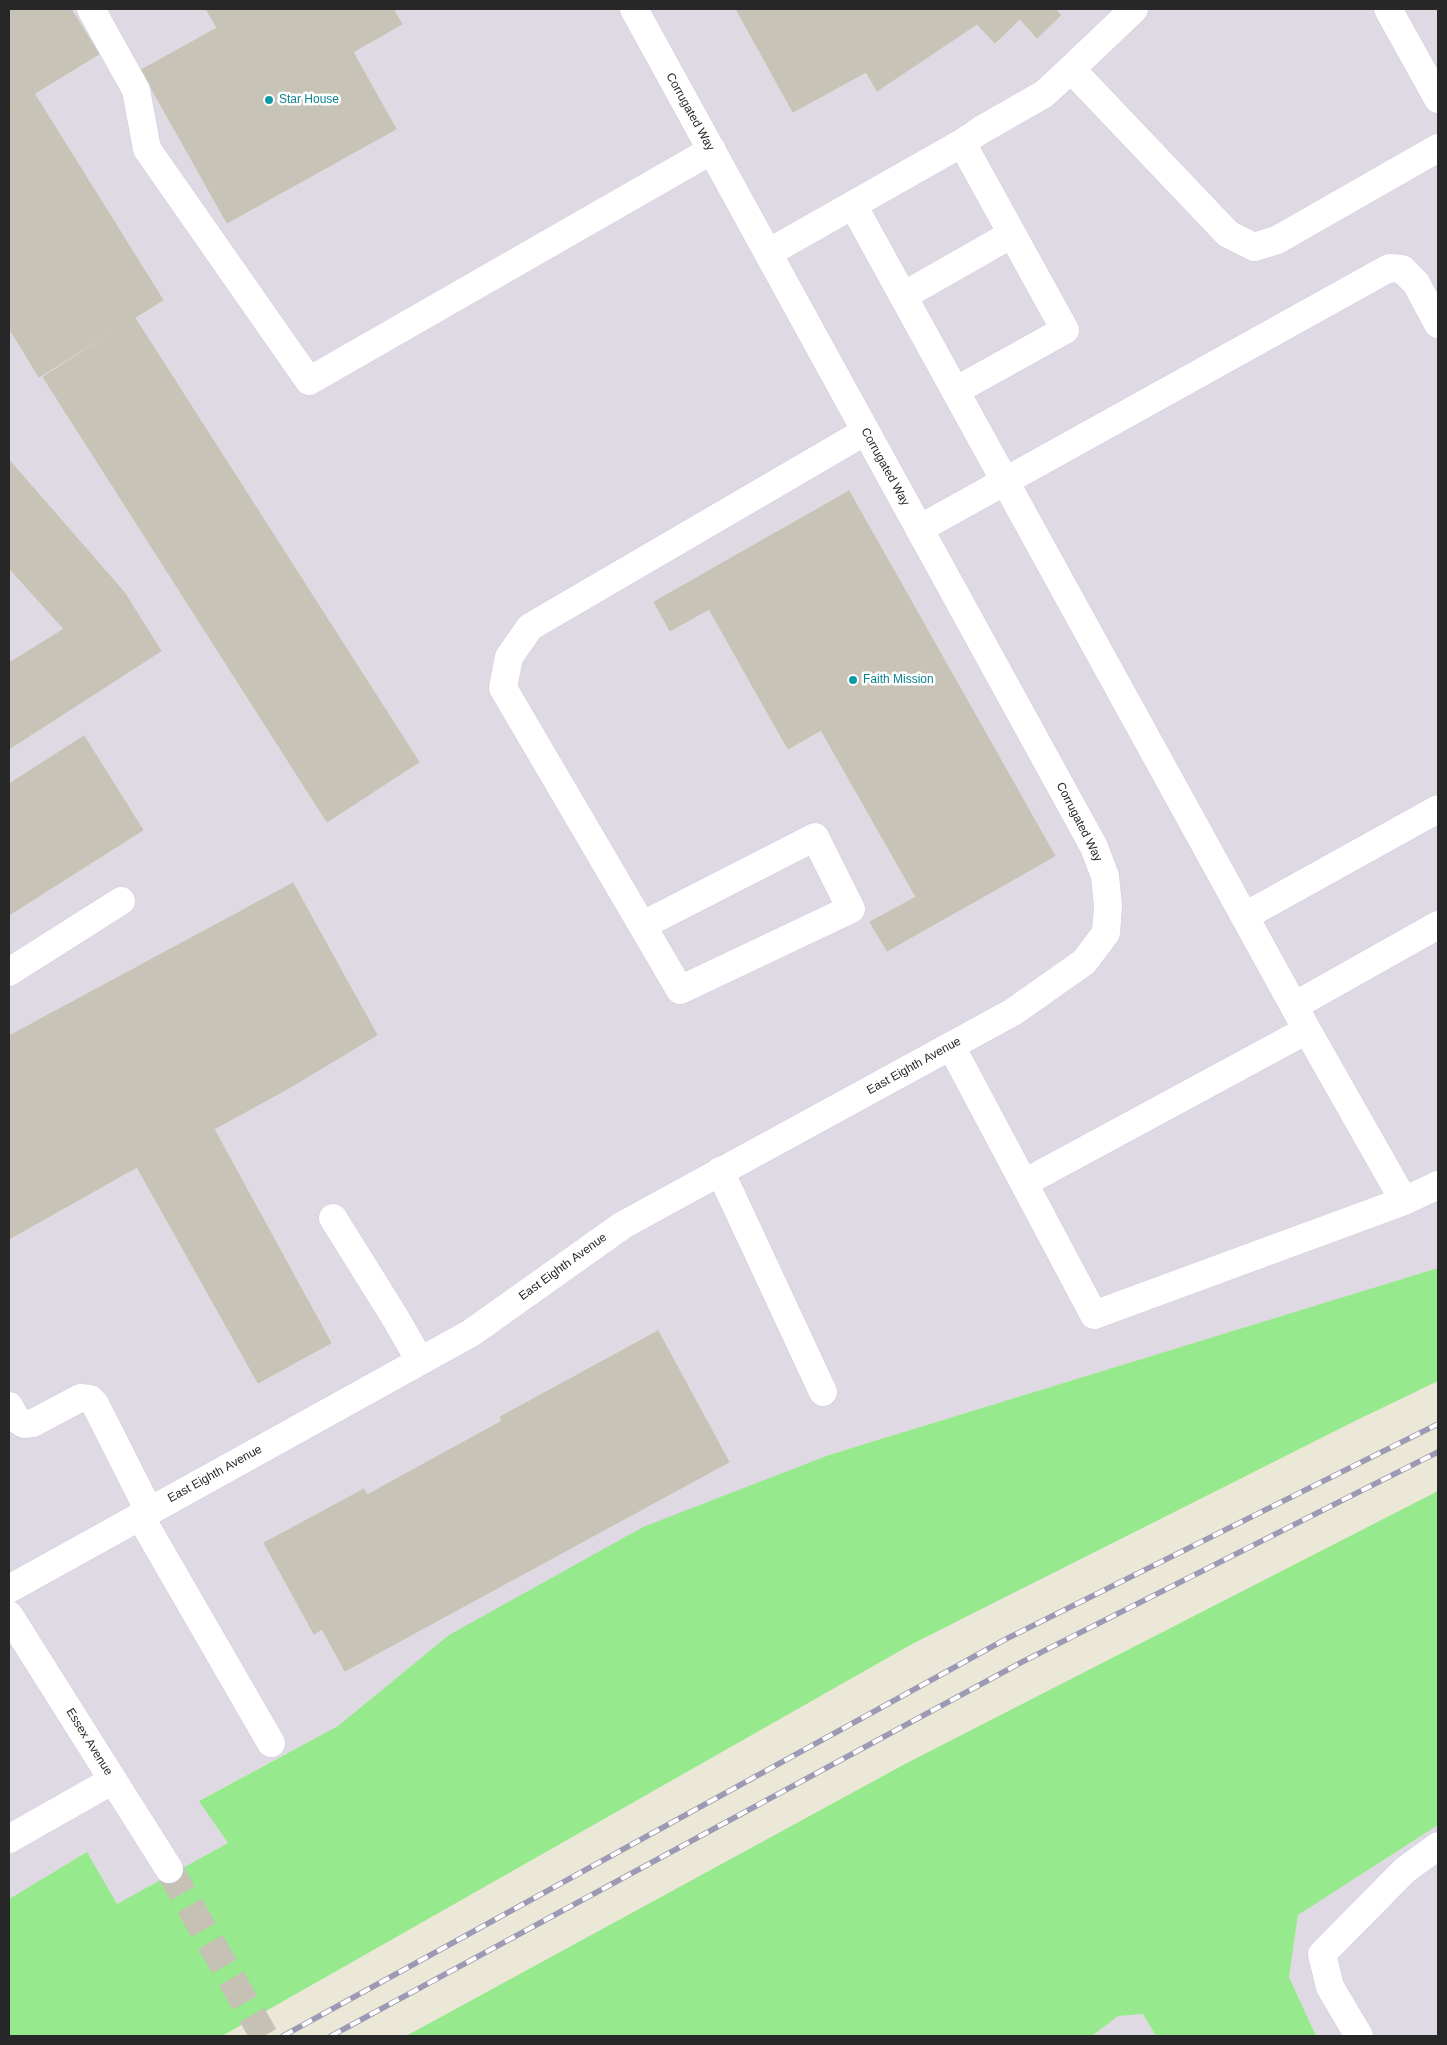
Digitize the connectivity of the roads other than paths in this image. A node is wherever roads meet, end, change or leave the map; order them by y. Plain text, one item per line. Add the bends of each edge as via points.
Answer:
1 (90, 9) edge
2 (634, 9) edge
3 (1134, 9) edge
4 (1388, 9) edge
5 (1071, 69) junction
6 (1438, 99) edge
7 (962, 143) junction
8 (1438, 148) edge
9 (712, 150) junction
10 (853, 205) junction
11 (1012, 234) junction
12 (768, 253) junction
13 (903, 296) junction
14 (1438, 324) edge
15 (955, 391) junction
16 (866, 432) junction
17 (1005, 481) junction
18 (919, 529) junction
19 (1438, 809) edge
20 (121, 901) dead end
21 (1245, 916) junction
22 (643, 925) junction
23 (1438, 925) edge
24 (1106, 933) joint
25 (9, 972) edge
26 (1294, 1006) junction
27 (1307, 1030) junction
28 (951, 1046) junction
29 (720, 1171) junction
30 (1024, 1183) junction
31 (1438, 1185) edge
32 (1404, 1201) junction
33 (334, 1218) dead end
34 (420, 1361) junction
35 (823, 1392) dead end
36 (9, 1406) edge
37 (144, 1513) junction
38 (9, 1589) edge
39 (9, 1615) edge
40 (271, 1743) dead end
41 (112, 1780) junction
42 (9, 1839) edge
43 (1438, 1846) edge
44 (169, 1869) tunnel mouth
45 (1360, 2036) edge

1 - 9 street via 136,90 147,149 308,381
2 - 9 street, Corrugated Way
3 - 5 street
4 - 6 street
5 - 7 street via 1044,94
5 - 8 street via 1228,234 1254,247 1277,240
7 - 10 street
7 - 11 street
9 - 12 street, Corrugated Way
10 - 12 street
10 - 13 street
11 - 13 street
11 - 15 street via 1065,330
12 - 16 street, Corrugated Way
13 - 15 street
14 - 17 street via 1416,282 1402,269 1389,268
15 - 17 street
16 - 18 street, Corrugated Way
16 - 22 street via 530,627 509,657 503,688
17 - 18 street
17 - 21 street
18 - 24 street, Corrugated Way via 1094,848 1105,876
19 - 21 street
20 - 25 street
21 - 26 street
22 - 22 street via 680,990 851,909 815,837
23 - 26 street
24 - 28 street, East Eighth Avenue via 1084,962 1013,1012
26 - 27 street
27 - 30 street
27 - 32 street
28 - 29 street, East Eighth Avenue
28 - 30 street
29 - 34 street, East Eighth Avenue via 622,1225 471,1333
29 - 35 street
30 - 32 street via 1094,1315
31 - 32 street
33 - 34 street
34 - 37 street, East Eighth Avenue
36 - 37 street via 16,1419 24,1424 33,1423 80,1398 90,1399
37 - 38 street, East Eighth Avenue
37 - 40 street
39 - 41 street, Essex Avenue
41 - 42 street
41 - 44 street, Essex Avenue
43 - 45 street via 1405,1870 1322,1954 1330,1987

